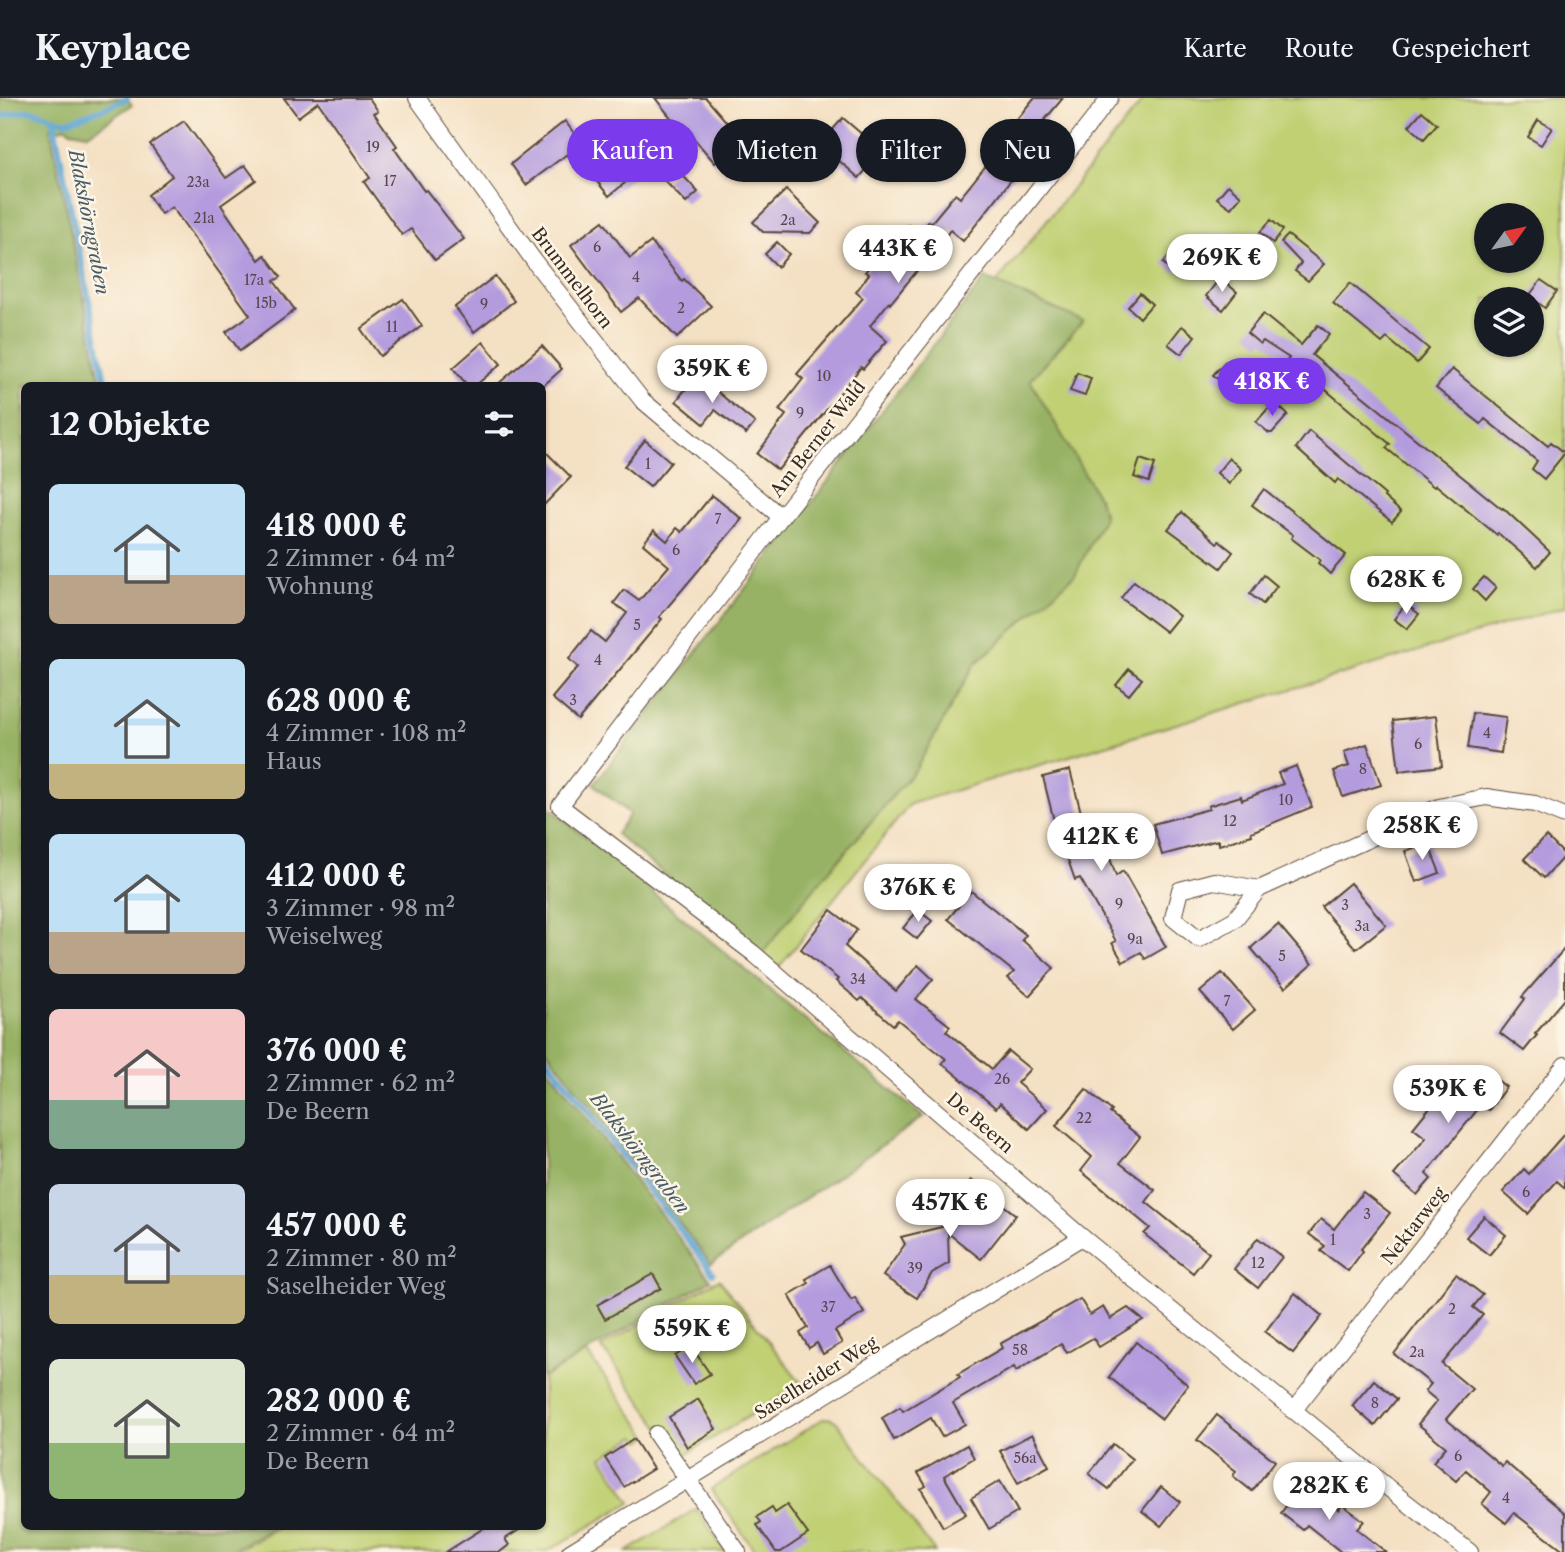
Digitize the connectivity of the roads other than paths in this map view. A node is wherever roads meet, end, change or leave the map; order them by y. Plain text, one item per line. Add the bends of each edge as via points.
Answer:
1 (416, 98) edge
2 (1110, 98) edge
3 (781, 517) junction
4 (560, 806) joint
5 (1565, 816) edge
6 (1259, 889) junction
7 (1565, 1065) edge
8 (1082, 1237) junction
9 (1293, 1410) junction
10 (656, 1434) dead end
11 (687, 1481) junction
12 (570, 1552) edge
13 (738, 1552) edge
14 (1470, 1552) edge

1 - 3 street, Brummelhorn via 642,400
2 - 3 street, Am Berner Wald
3 - 4 street, Am Berner Wald
4 - 8 street, De Beern via 753,953
5 - 6 street via 1535,804 1486,797 1439,807
6 - 6 street via 1235,919 1199,939 1173,918 1180,890 1214,881
7 - 9 street, Nektarweg
8 - 9 street, De Beern
8 - 11 street, Saselheider Weg
9 - 14 street, De Beern
10 - 11 street
11 - 12 street, Saselheider Weg
11 - 13 street

